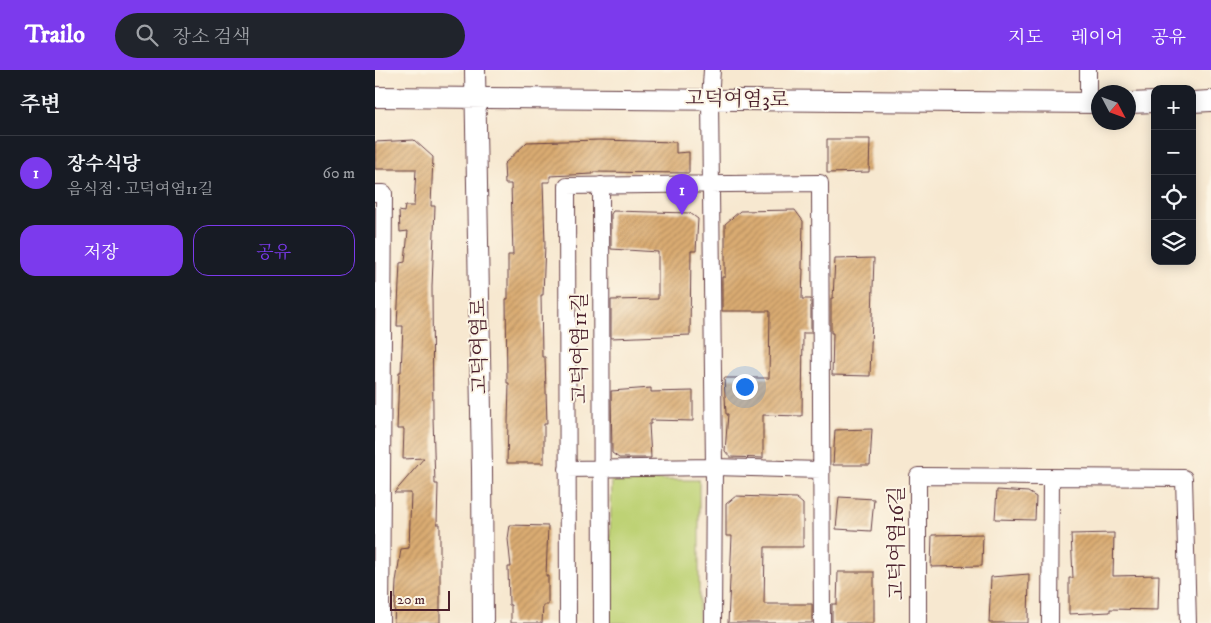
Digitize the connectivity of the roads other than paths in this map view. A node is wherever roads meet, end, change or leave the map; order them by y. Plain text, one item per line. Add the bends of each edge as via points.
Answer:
1 (475, 70) edge
2 (712, 70) edge
3 (1088, 70) edge
4 (1091, 90) edge
5 (375, 97) edge
6 (475, 98) junction
7 (710, 99) junction
8 (1211, 101) edge
9 (1151, 102) edge
10 (1196, 102) edge
11 (1091, 103) edge
12 (1136, 103) edge
13 (711, 184) junction
14 (601, 185) junction
15 (375, 193) edge
16 (379, 466) edge
17 (714, 467) junction
18 (567, 469) junction
19 (601, 469) junction
20 (821, 470) junction
21 (1051, 478) junction
22 (381, 623) edge
23 (483, 623) edge
24 (568, 623) edge
25 (601, 623) edge
26 (713, 623) edge
27 (822, 623) edge
28 (918, 623) edge
29 (1050, 623) edge
30 (1187, 623) edge

1 - 6 street, 고덕여염로
2 - 7 street
3 - 4 street
5 - 6 street, 고덕여염3로
6 - 7 street, 고덕여염3로
6 - 23 street, 고덕여염로
7 - 11 street, 고덕여염3로
7 - 13 street
8 - 10 street
9 - 12 street
13 - 14 street
13 - 17 street
13 - 20 street via 820,183
14 - 18 street via 567,186
14 - 19 street, 고덕여염11길
15 - 16 street via 384,193
16 - 22 street
17 - 19 street
17 - 20 street
17 - 26 street
18 - 19 street
18 - 24 street
19 - 25 street, 고덕여염11길
20 - 27 street
21 - 28 street, 고덕여염16길 via 918,476
21 - 29 street
21 - 30 street, 고덕여염16길 via 1184,478

